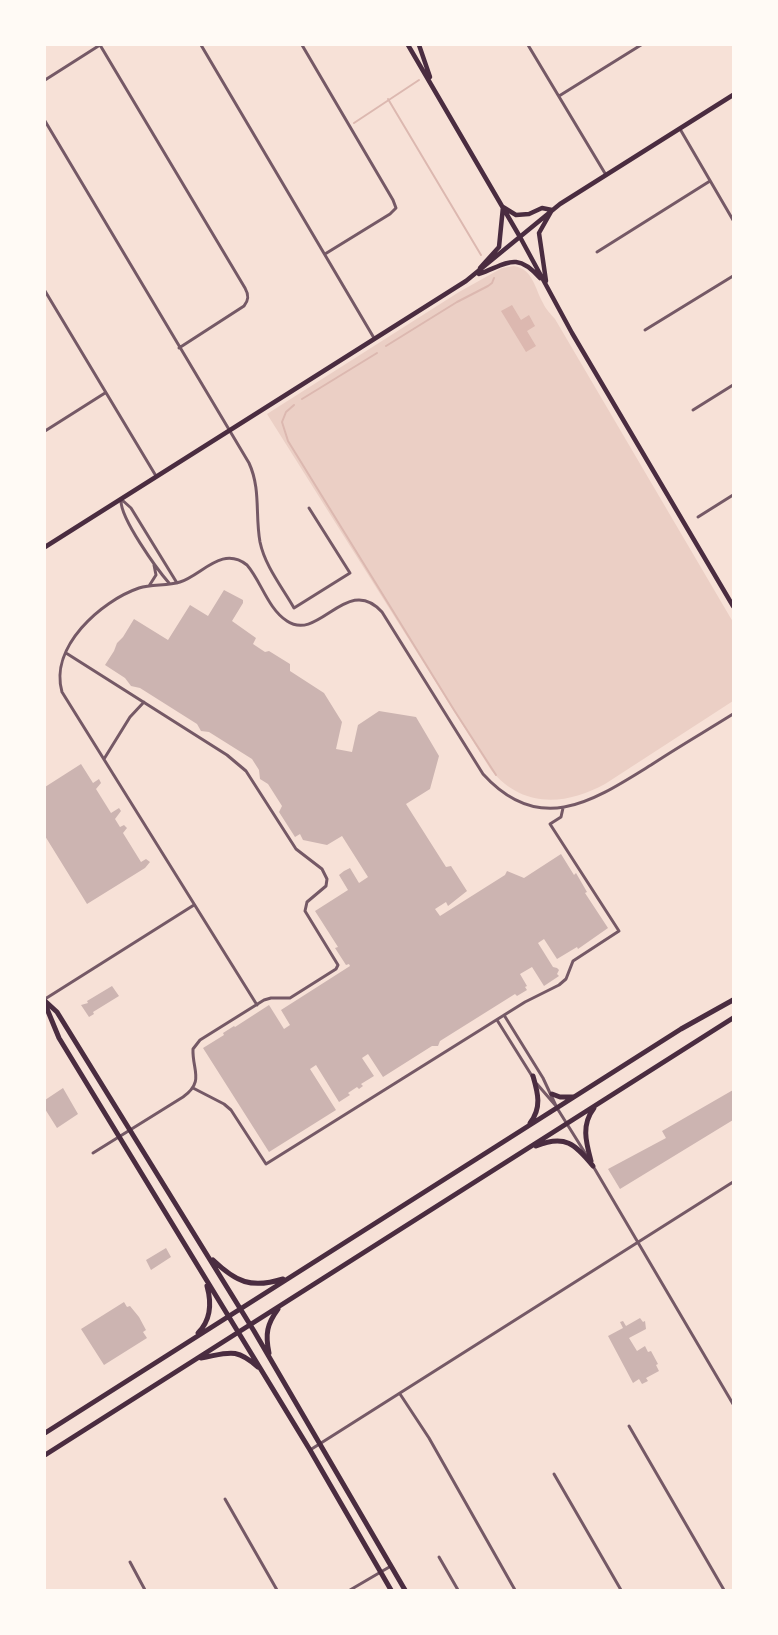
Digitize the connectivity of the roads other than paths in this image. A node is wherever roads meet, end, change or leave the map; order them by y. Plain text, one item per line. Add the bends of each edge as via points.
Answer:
1 (100, 45) edge
2 (201, 45) edge
3 (302, 45) edge
4 (408, 45) edge
5 (419, 45) edge
6 (528, 45) edge
7 (641, 45) edge
8 (45, 80) edge
9 (433, 86) junction
10 (733, 95) edge
11 (559, 96) junction
12 (45, 121) edge
13 (680, 129) junction
14 (606, 175) junction
15 (710, 181) junction
16 (503, 207) junction
17 (552, 210) junction
18 (733, 220) edge
19 (520, 237) junction
20 (597, 252) dead end
21 (325, 254) junction
22 (475, 275) junction
23 (733, 276) edge
24 (547, 287) junction
25 (45, 291) edge
26 (645, 330) dead end
27 (374, 338) junction
28 (179, 348) junction
29 (733, 385) edge
30 (105, 393) junction
31 (693, 410) dead end
32 (228, 430) junction
33 (45, 431) edge
34 (156, 476) junction
35 (733, 495) edge
36 (121, 499) junction
37 (309, 508) dead end
38 (698, 517) dead end
39 (45, 547) edge
40 (153, 561) junction
41 (170, 583) junction
42 (177, 583) junction
43 (149, 585) junction
44 (733, 606) edge
45 (66, 653) junction
46 (144, 702) junction
47 (733, 714) edge
48 (103, 760) junction
49 (563, 808) junction
50 (194, 905) junction
51 (733, 1000) edge
52 (45, 1001) edge
53 (256, 1005) junction
54 (504, 1015) junction
55 (733, 1018) edge
56 (496, 1020) junction
57 (532, 1076) junction
58 (192, 1089) junction
59 (552, 1094) junction
60 (575, 1097) junction
61 (597, 1104) junction
62 (557, 1108) junction
63 (567, 1123) junction
64 (527, 1127) junction
65 (130, 1130) junction
66 (120, 1136) junction
67 (93, 1153) dead end
68 (521, 1153) junction
69 (593, 1166) junction
70 (733, 1182) edge
71 (639, 1243) junction
72 (207, 1254) junction
73 (205, 1277) junction
74 (290, 1277) junction
75 (280, 1306) junction
76 (241, 1308) junction
77 (228, 1316) junction
78 (250, 1324) junction
79 (238, 1332) junction
80 (190, 1341) junction
81 (196, 1359) junction
82 (272, 1360) junction
83 (262, 1371) junction
84 (400, 1394) junction
85 (733, 1404) edge
86 (629, 1426) dead end
87 (45, 1433) edge
88 (320, 1444) junction
89 (310, 1450) junction
90 (45, 1455) edge
91 (554, 1474) dead end
92 (225, 1499) dead end
93 (439, 1557) dead end
94 (130, 1562) dead end
95 (391, 1566) junction
96 (381, 1572) junction
97 (146, 1590) edge
98 (278, 1590) edge
99 (350, 1590) edge
100 (391, 1590) edge
101 (405, 1590) edge
102 (458, 1590) edge
103 (515, 1590) edge
104 (621, 1590) edge
105 (724, 1590) edge

1 - 8 street
1 - 28 street via 248,294 248,301 239,310
2 - 21 street
3 - 21 street via 396,208
4 - 9 main road
5 - 9 main road
6 - 11 street
7 - 11 street
9 - 16 main road
10 - 13 main road
11 - 14 street
12 - 28 street
13 - 14 main road
13 - 15 street
14 - 17 main road
15 - 18 street
15 - 20 street
16 - 17 main road via 516,215 542,208
16 - 19 main road
16 - 22 main road via 499,247
17 - 19 main road
17 - 24 main road via 539,233
19 - 22 main road
19 - 24 main road
21 - 27 street
22 - 24 main road via 500,263 521,262
22 - 27 main road
23 - 26 street
24 - 44 main road
25 - 30 street
27 - 32 main road
28 - 32 street
29 - 31 street
30 - 33 street
30 - 34 street
32 - 34 main road
32 - 37 street via 256,481 265,558 294,608 350,573
34 - 36 main road
35 - 38 street
36 - 39 main road
36 - 40 street via 123,514
36 - 42 street via 131,508
40 - 41 street
40 - 43 street via 156,575
41 - 42 street
41 - 43 street
42 - 49 street via 216,561 231,558 247,565 277,612 294,625 311,623 352,601 373,604 488,779 520,801
43 - 45 street via 100,609 83,626
45 - 46 street
45 - 48 street via 60,678 62,692
46 - 48 street
46 - 53 street via 243,767 296,849 318,864 325,874 326,886 307,902 305,911 337,967 290,998 271,998
47 - 49 street via 601,795
48 - 50 street
49 - 54 street via 561,817 550,824 619,931 573,961 566,979 559,985
50 - 52 street
50 - 53 street
51 - 60 main road
52 - 65 main road via 57,1012
52 - 66 main road via 59,1038
53 - 58 street via 194,1045 196,1077
54 - 56 street
54 - 59 street
55 - 61 main road
56 - 57 street
56 - 58 street via 266,1164 231,1110
57 - 62 street
57 - 64 main road via 538,1108
58 - 65 street
59 - 60 main road
59 - 62 street
60 - 62 main road
61 - 63 main road
61 - 69 main road via 585,1130
62 - 63 street
62 - 64 main road
63 - 68 main road
63 - 69 street
64 - 74 main road
65 - 66 street
65 - 72 main road
66 - 67 street
66 - 73 main road
68 - 69 main road via 548,1142 566,1142 576,1146
68 - 75 main road
69 - 71 street
70 - 71 street
71 - 84 street
71 - 85 street
72 - 74 main road via 229,1274 248,1283 264,1284
72 - 76 main road
73 - 77 main road
73 - 80 main road via 209,1312 203,1328
74 - 76 main road
75 - 78 main road
75 - 82 main road via 266,1330
76 - 77 main road
76 - 78 main road
77 - 79 main road
77 - 80 main road
78 - 79 main road
78 - 82 main road
79 - 81 main road
79 - 83 main road
80 - 87 main road
81 - 83 main road via 232,1352
81 - 90 main road
82 - 88 main road
83 - 89 main road
84 - 88 street
84 - 103 street
86 - 105 street
88 - 89 street
88 - 95 main road
89 - 96 main road
91 - 104 street
92 - 98 street
93 - 102 street
94 - 97 street
95 - 96 street
95 - 101 main road
96 - 99 street
96 - 100 main road

